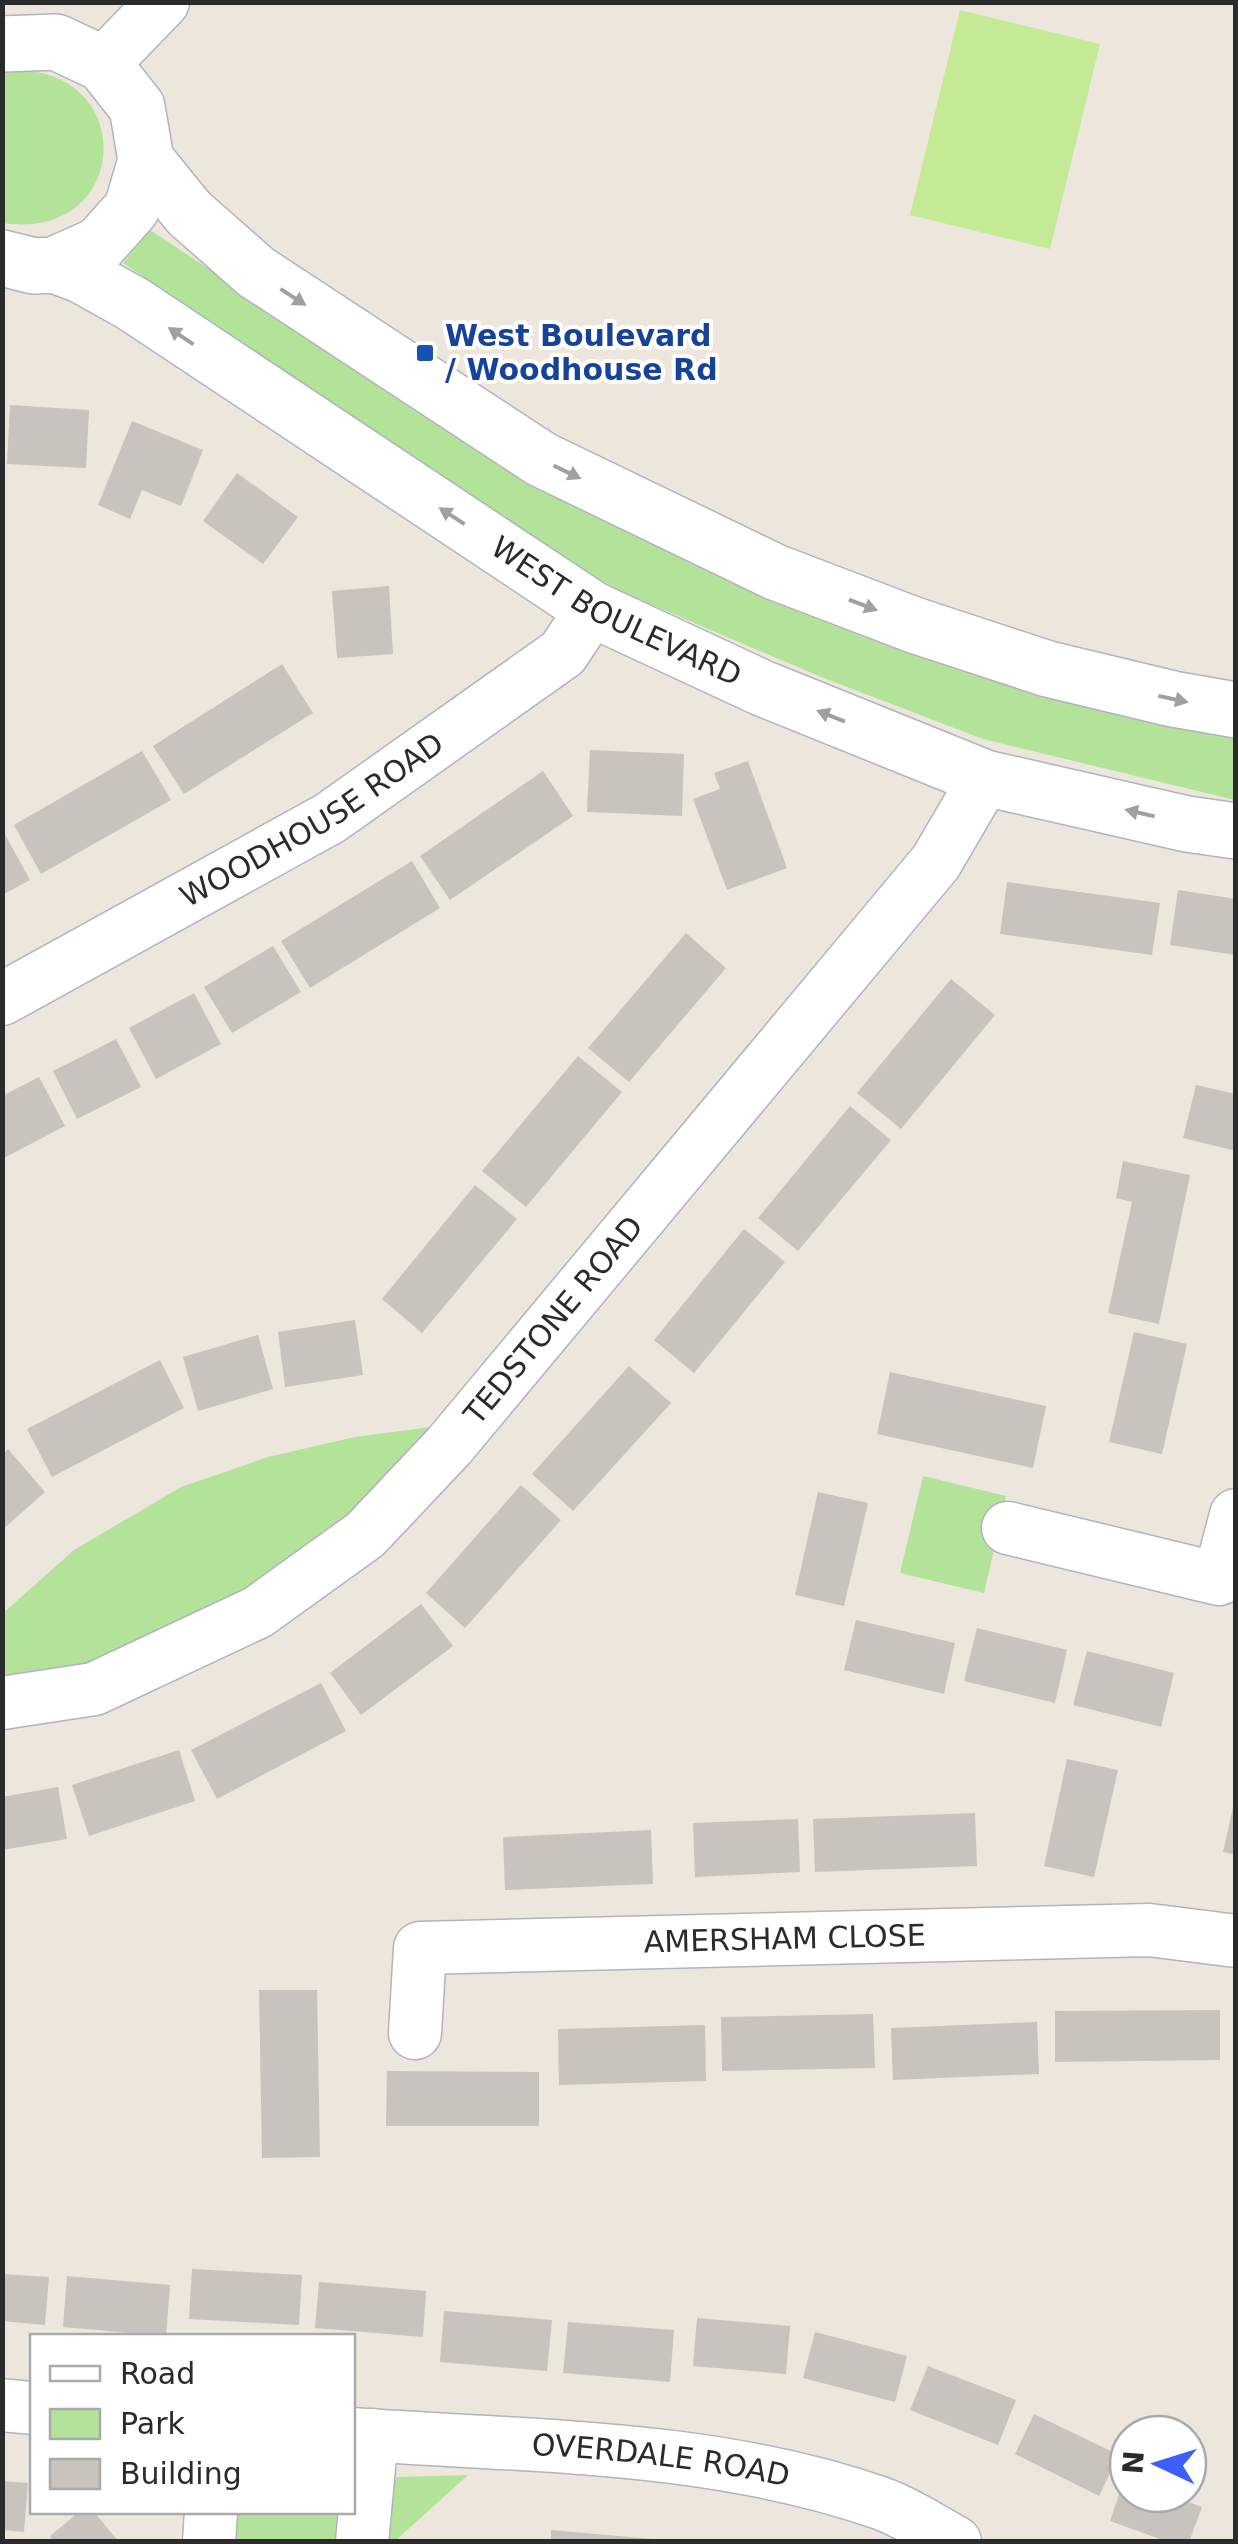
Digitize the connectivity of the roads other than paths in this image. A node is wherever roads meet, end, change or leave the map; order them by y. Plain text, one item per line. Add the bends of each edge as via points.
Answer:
1 (163, 2) edge
2 (3, 43) edge
3 (103, 64) junction
4 (146, 160) junction
5 (23, 267) edge
6 (592, 609) junction
7 (1236, 710) edge
8 (985, 778) junction
9 (1236, 831) edge
10 (2, 999) edge
11 (1236, 1515) edge
12 (1008, 1528) dead end
13 (2, 1703) edge
14 (1236, 1941) edge
15 (415, 2033) dead end
16 (2, 2406) edge
17 (30, 2408) edge
18 (362, 2435) edge
19 (211, 2514) edge
20 (209, 2542) edge
21 (362, 2542) edge
22 (955, 2542) edge

1 - 3 street
2 - 3 main road via 56,42
3 - 4 main road via 136,106
4 - 5 main road via 132,208 99,245
4 -> 7 main road via 190,213 256,272 541,460 775,572 914,624 1048,669
6 -> 5 main road, WEST BOULEVARD via 133,304
8 -> 6 main road, WEST BOULEVARD via 762,688
6 - 10 street, WOODHOUSE ROAD via 563,653 330,818
9 -> 8 main road, WEST BOULEVARD
8 - 13 street, TEDSTONE ROAD via 936,862 449,1446 365,1535 258,1612 94,1688
11 - 12 street via 1219,1579
14 - 15 street, AMERSHAM CLOSE via 1149,1930 420,1948
16 - 17 street
18 - 21 street
18 - 22 street, OVERDALE ROAD via 604,2448 791,2476 884,2504
19 - 20 street

